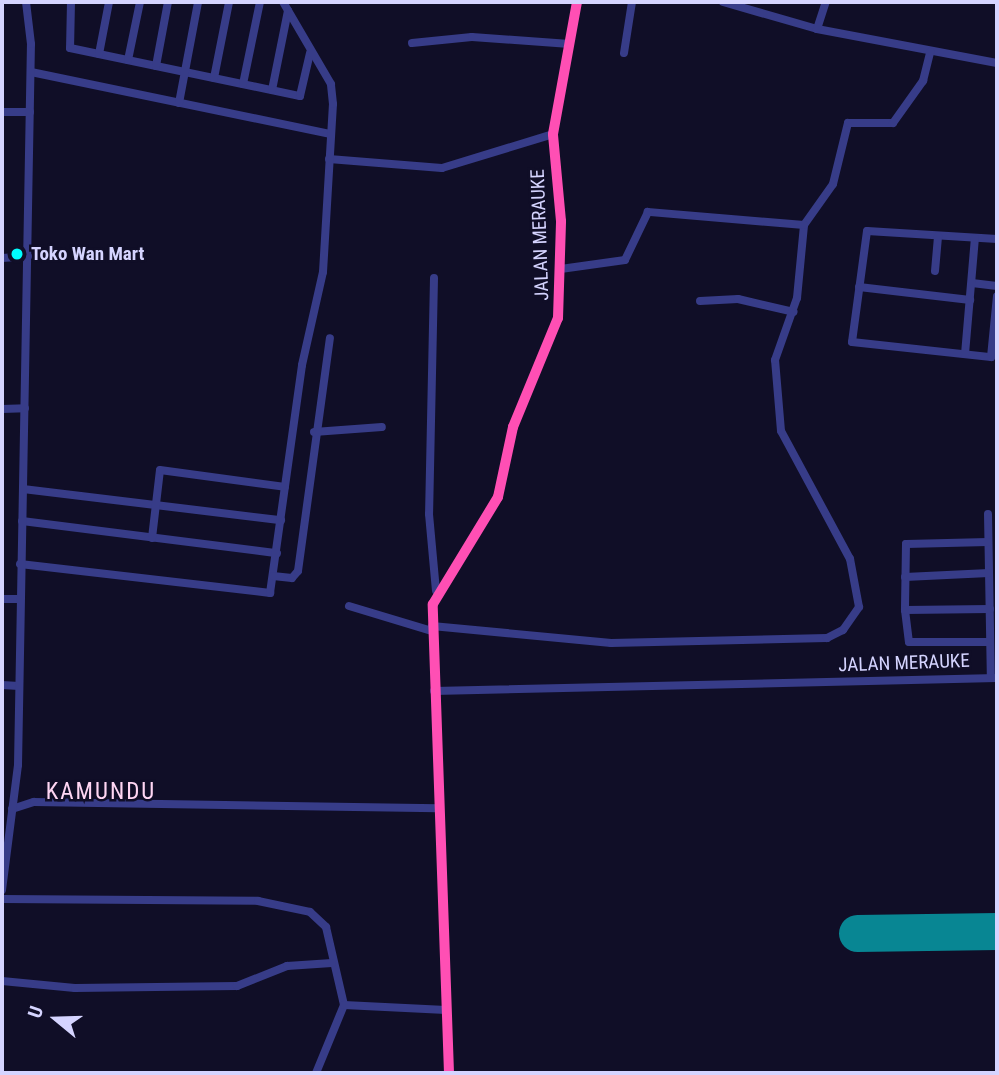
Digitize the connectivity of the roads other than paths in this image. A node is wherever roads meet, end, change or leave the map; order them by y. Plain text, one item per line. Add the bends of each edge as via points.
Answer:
1 (26, 2) edge
2 (71, 2) edge
3 (109, 2) edge
4 (140, 2) edge
5 (168, 2) edge
6 (198, 2) edge
7 (229, 2) edge
8 (260, 2) edge
9 (283, 2) edge
10 (577, 2) edge
11 (632, 2) edge
12 (723, 2) edge
13 (826, 2) edge
14 (288, 11) junction
15 (817, 29) junction
16 (412, 43) dead end
17 (570, 44) junction
18 (310, 52) junction
19 (625, 52) dead end
20 (930, 52) junction
21 (99, 54) junction
22 (128, 60) junction
23 (997, 63) edge
24 (156, 66) junction
25 (31, 72) junction
26 (186, 72) junction
27 (214, 78) junction
28 (243, 84) junction
29 (272, 90) junction
30 (179, 103) junction
31 (2, 112) edge
32 (30, 112) junction
33 (330, 134) junction
34 (553, 134) junction
35 (329, 159) junction
36 (804, 225) junction
37 (938, 236) junction
38 (975, 238) junction
39 (997, 239) edge
40 (28, 256) junction
41 (2, 258) edge
42 (561, 269) junction
43 (935, 271) dead end
44 (434, 278) dead end
45 (972, 283) junction
46 (997, 286) edge
47 (859, 287) junction
48 (997, 296) edge
49 (970, 300) junction
50 (700, 301) dead end
51 (793, 312) junction
52 (996, 330) edge
53 (330, 338) dead end
54 (965, 354) junction
55 (25, 408) junction
56 (2, 409) edge
57 (382, 427) dead end
58 (314, 432) junction
59 (285, 487) junction
60 (23, 489) junction
61 (156, 505) junction
62 (988, 514) dead end
63 (281, 520) junction
64 (22, 521) junction
65 (152, 538) junction
66 (991, 548) edge
67 (277, 553) junction
68 (20, 564) junction
69 (989, 573) junction
70 (273, 576) junction
71 (905, 577) junction
72 (436, 591) junction
73 (2, 599) edge
74 (20, 599) junction
75 (349, 606) dead end
76 (990, 609) junction
77 (905, 610) junction
78 (994, 624) edge
79 (432, 629) junction
80 (990, 642) junction
81 (994, 678) edge
82 (2, 685) edge
83 (19, 686) junction
84 (434, 691) junction
85 (12, 808) junction
86 (438, 808) junction
87 (2, 890) edge
88 (2, 899) edge
89 (332, 963) junction
90 (2, 981) edge
91 (344, 1005) junction
92 (446, 1010) junction
93 (316, 1073) edge
94 (449, 1073) edge

1 - 25 street
2 - 21 street via 70,48
3 - 21 street
4 - 22 street
5 - 24 street
6 - 26 street
7 - 27 street
8 - 28 street
9 - 14 street
10 - 17 highway, JALAN MERAUKE
11 - 19 street
12 - 15 street
13 - 15 street
14 - 18 street
14 - 29 street
15 - 20 street
16 - 17 street via 472,37
17 - 34 highway, JALAN MERAUKE
18 - 29 street via 300,96
18 - 33 street via 332,89
20 - 23 street
20 - 36 street via 923,81 893,123 848,122 833,184
21 - 22 street
22 - 24 street
24 - 26 street
25 - 30 street
25 - 32 street
26 - 27 street
26 - 30 street
27 - 28 street
28 - 29 street
30 - 33 street
31 - 32 street
32 - 40 street
33 - 35 street
34 - 35 street via 442,168
34 - 42 highway, JALAN MERAUKE
35 - 59 street via 323,272
36 - 42 street via 648,212 625,260
36 - 51 street
37 - 38 street
37 - 43 street
37 - 47 street via 868,230
38 - 39 street
38 - 45 street
40 - 41 street
40 - 55 street
42 - 72 highway, JALAN MERAUKE via 552,341 513,427 501,490
44 - 72 street via 429,514
45 - 46 street
45 - 49 street
47 - 49 street
47 - 54 street via 853,344
48 - 52 street
49 - 54 street
50 - 51 street via 738,299
51 - 79 street via 775,360 781,431 856,576 859,607 844,630 827,638 611,643
52 - 54 street via 991,357
53 - 58 street
55 - 56 street
55 - 60 street
57 - 58 street
58 - 70 street via 298,573
59 - 61 street via 160,470
59 - 63 street
60 - 61 street
60 - 64 street
61 - 63 street
61 - 65 street
62 - 66 street
63 - 67 street
64 - 65 street
64 - 68 street
65 - 67 street
66 - 69 street
66 - 71 street via 906,544
67 - 70 street
68 - 70 street via 266,595
68 - 74 street
69 - 71 street
69 - 76 street
71 - 77 street
72 - 79 highway, JALAN MERAUKE
73 - 74 street
74 - 83 street
75 - 79 street
76 - 77 street
76 - 78 street
77 - 80 street via 909,642
78 - 80 street
79 - 84 highway, JALAN MERAUKE
80 - 81 street
81 - 84 street, JALAN MERAUKE
82 - 83 street
83 - 85 street
84 - 86 highway, JALAN MERAUKE
85 - 86 street via 34,802
85 - 87 street
86 - 92 highway, JALAN MERAUKE
88 - 89 street via 289,904 323,922
89 - 90 street via 287,966 237,986 75,988
89 - 91 street
91 - 92 street
91 - 93 street
92 - 94 highway, JALAN MERAUKE

